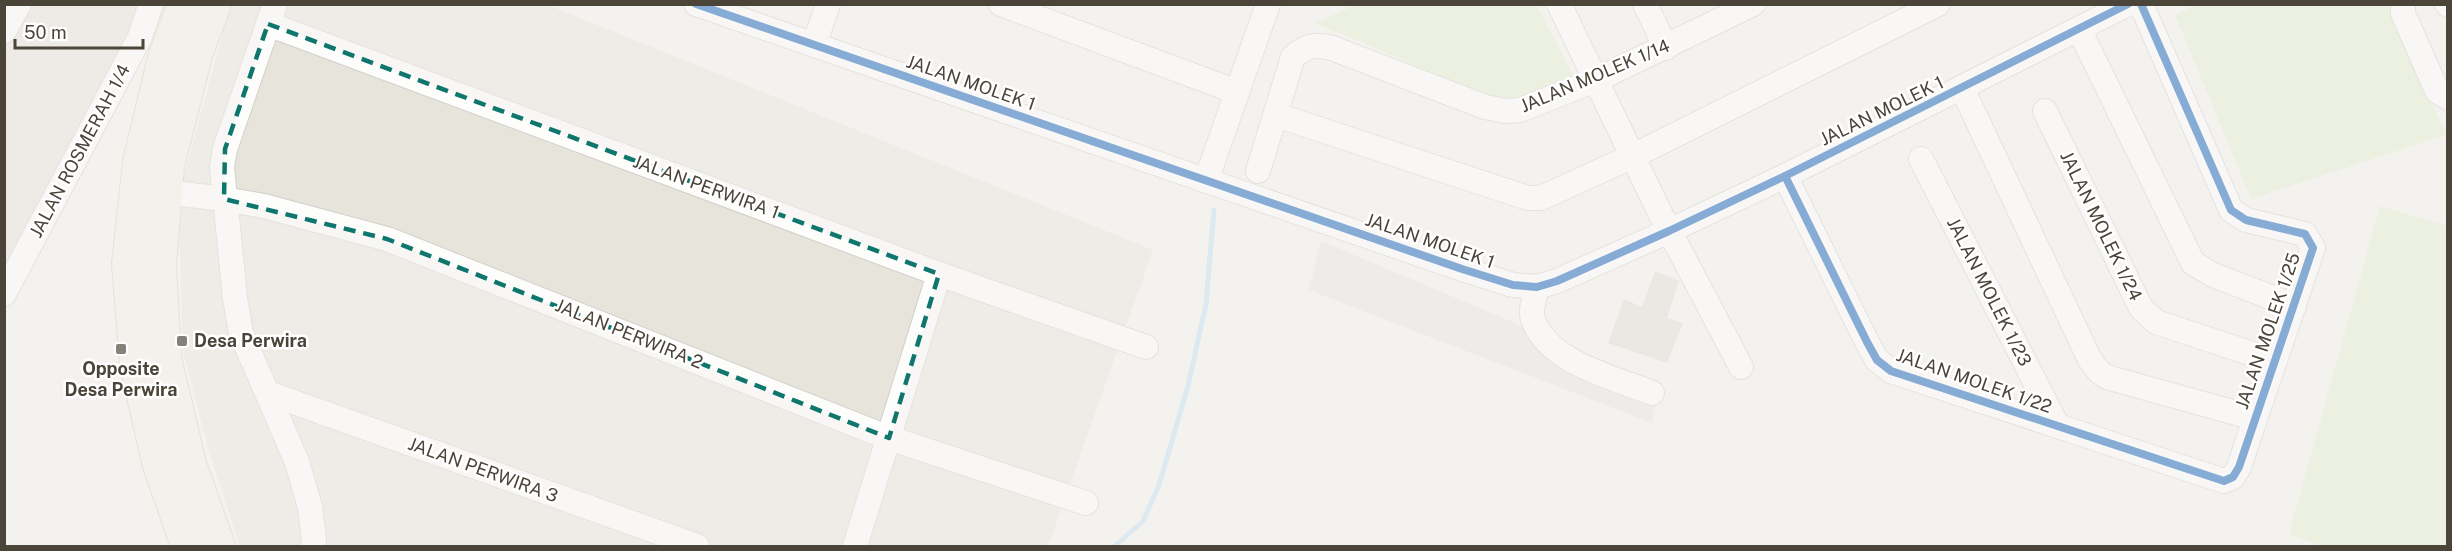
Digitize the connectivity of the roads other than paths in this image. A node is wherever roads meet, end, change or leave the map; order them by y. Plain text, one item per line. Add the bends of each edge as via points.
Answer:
1 (19, 4) edge
2 (151, 4) edge
3 (184, 4) edge
4 (215, 4) edge
5 (696, 4) edge
6 (828, 4) edge
7 (1001, 4) edge
8 (1559, 4) edge
9 (1645, 4) edge
10 (1938, 4) edge
11 (2128, 4) edge
12 (2141, 4) edge
13 (2403, 4) edge
14 (1262, 6) edge
15 (1738, 8) edge
16 (272, 14) edge
17 (2084, 19) edge
18 (4, 31) edge
19 (813, 45) junction
20 (1666, 48) junction
21 (1596, 80) junction
22 (1962, 88) junction
23 (1238, 92) junction
24 (2448, 98) edge
25 (2045, 111) dead end
26 (1276, 115) junction
27 (1633, 156) junction
28 (1921, 159) dead end
29 (1258, 171) dead end
30 (1785, 176) junction
31 (1206, 181) junction
32 (165, 192) junction
33 (224, 198) junction
34 (1669, 231) junction
35 (939, 274) junction
36 (1537, 287) junction
37 (4, 294) edge
38 (2294, 306) junction
39 (1146, 347) dead end
40 (2274, 361) junction
41 (1741, 368) dead end
42 (268, 393) junction
43 (1652, 393) dead end
44 (2254, 418) junction
45 (2057, 425) junction
46 (889, 438) junction
47 (2224, 481) joint
48 (1086, 503) dead end
49 (187, 546) edge
50 (219, 546) edge
51 (313, 546) edge
52 (697, 546) edge
53 (855, 546) edge

1 - 18 street
2 - 37 street, JALAN ROSMERAH 1/4 via 140,37
3 - 49 main road via 164,58 139,162 128,264 136,365 158,462
4 - 32 main road via 196,55
5 - 19 street, JALAN MOLEK 1
6 - 19 street
7 - 23 street
8 - 21 street
9 - 20 street
10 - 27 street
11 - 17 street, JALAN MOLEK 1
12 - 38 street, JALAN MOLEK 1/25 via 2231,210 2246,220 2304,234 2310,240 2313,248
13 - 24 street via 2403,13 2437,91
14 - 23 street
15 - 20 street, JALAN MOLEK 1/14
16 - 33 street via 225,149
16 - 35 street, JALAN PERWIRA 1
17 - 22 street, JALAN MOLEK 1
17 - 38 street via 2193,263 2213,275
19 - 31 street, JALAN MOLEK 1
20 - 21 street, JALAN MOLEK 1/14
21 - 26 street, JALAN MOLEK 1/14 via 1520,110 1506,111 1485,107 1313,44 1293,57
21 - 27 street
22 - 30 street, JALAN MOLEK 1
22 - 44 street via 2096,370 2110,378
23 - 31 street
25 - 40 street, JALAN MOLEK 1/24 via 2141,308 2156,322
26 - 27 street via 1528,198 1541,198
26 - 29 street
27 - 34 street
28 - 45 street, JALAN MOLEK 1/23
30 - 34 street, JALAN MOLEK 1
30 - 45 street, JALAN MOLEK 1/22 via 1877,360 1891,371
31 - 36 street, JALAN MOLEK 1 via 1482,276
32 - 33 street, JALAN PERWIRA 2
32 - 50 main road via 160,263 165,358 190,464
33 - 42 street via 241,333
33 - 46 street, JALAN PERWIRA 2 via 387,239
34 - 36 street, JALAN MOLEK 1
34 - 41 street
35 - 39 street, JALAN PERWIRA 1
35 - 46 street
36 - 43 street via 1532,317 1546,342 1570,360
38 - 40 street, JALAN MOLEK 1/25
40 - 44 street, JALAN MOLEK 1/25
42 - 51 street via 297,462 310,507
42 - 52 street, JALAN PERWIRA 3
44 - 47 street, JALAN MOLEK 1/25 via 2239,467 2233,477
45 - 47 street, JALAN MOLEK 1/22
46 - 48 street, JALAN PERWIRA 2
46 - 53 street

